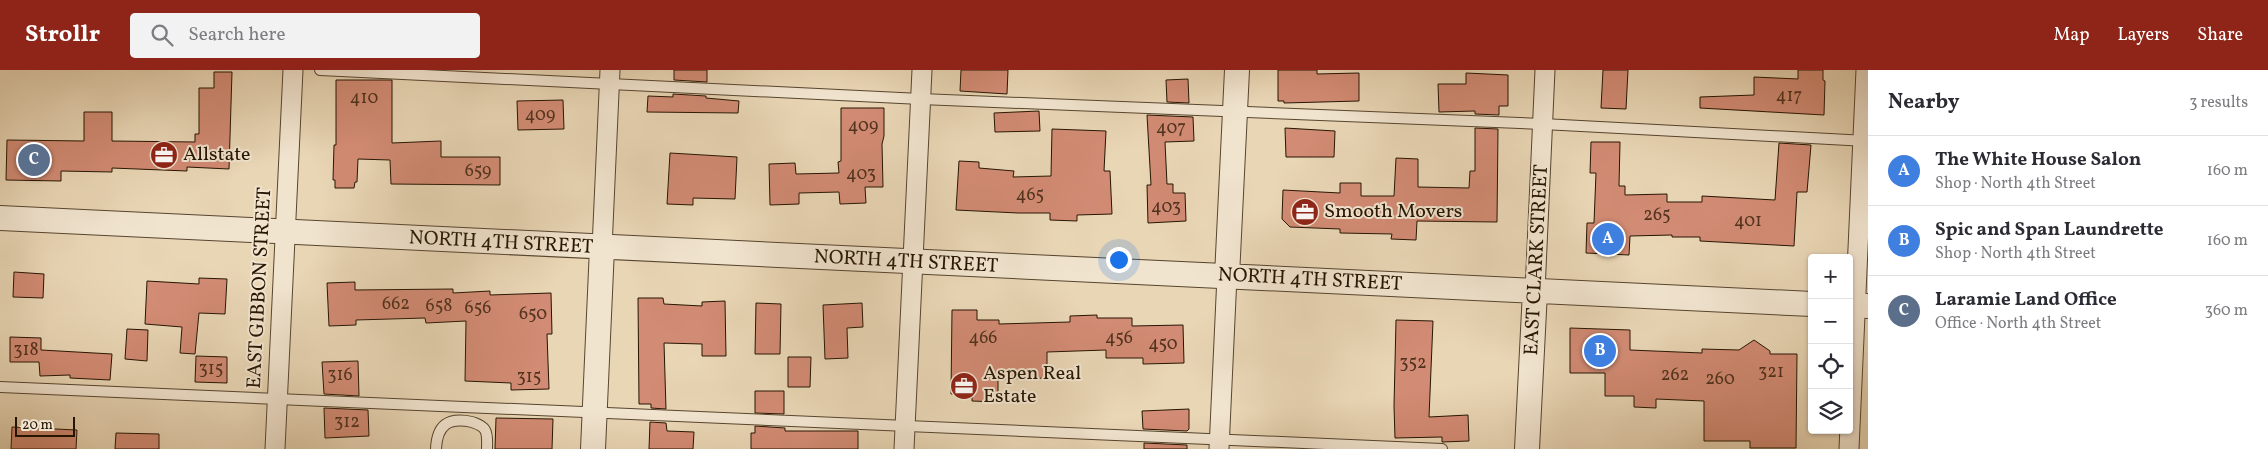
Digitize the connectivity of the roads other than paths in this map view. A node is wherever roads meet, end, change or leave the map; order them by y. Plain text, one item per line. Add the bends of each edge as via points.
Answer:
1 (292, 70) edge
2 (320, 70) edge
3 (922, 70) edge
4 (1237, 70) edge
5 (1545, 70) edge
6 (1866, 70) edge
7 (609, 77) edge
8 (921, 100) junction
9 (1235, 112) junction
10 (1543, 124) junction
11 (1865, 141) edge
12 (0, 218) edge
13 (285, 233) junction
14 (602, 248) junction
15 (913, 262) junction
16 (1227, 276) junction
17 (1535, 292) junction
18 (1808, 304) edge
19 (1858, 306) edge
20 (0, 387) edge
21 (278, 399) junction
22 (594, 413) junction
23 (905, 427) junction
24 (1219, 444) edge
25 (275, 449) edge
26 (436, 449) edge
27 (487, 449) edge
28 (592, 449) edge
29 (904, 449) edge
30 (1442, 449) edge
31 (1527, 449) edge
32 (1848, 449) edge

1 - 13 street, EAST GIBBON STREET
2 - 7 lane
3 - 8 street
4 - 9 street
5 - 10 street, EAST CLARK STREET
6 - 11 street
7 - 8 lane
7 - 14 street
8 - 9 lane
8 - 15 street
9 - 10 lane
9 - 16 street
10 - 11 lane
10 - 17 street, EAST CLARK STREET
11 - 19 street
12 - 13 street, NORTH 4TH STREET
13 - 14 street, NORTH 4TH STREET
13 - 21 street, EAST GIBBON STREET
14 - 15 street, NORTH 4TH STREET
14 - 22 street
15 - 16 street, NORTH 4TH STREET
15 - 23 street
16 - 17 street, NORTH 4TH STREET
16 - 24 street
17 - 18 street, NORTH 4TH STREET
17 - 31 street, EAST CLARK STREET
19 - 32 street
20 - 21 lane
21 - 22 lane
21 - 25 street, EAST GIBBON STREET
22 - 23 lane
22 - 28 street
23 - 24 lane
23 - 29 street
24 - 30 lane
26 - 27 lane via 438,432 454,420 484,427

